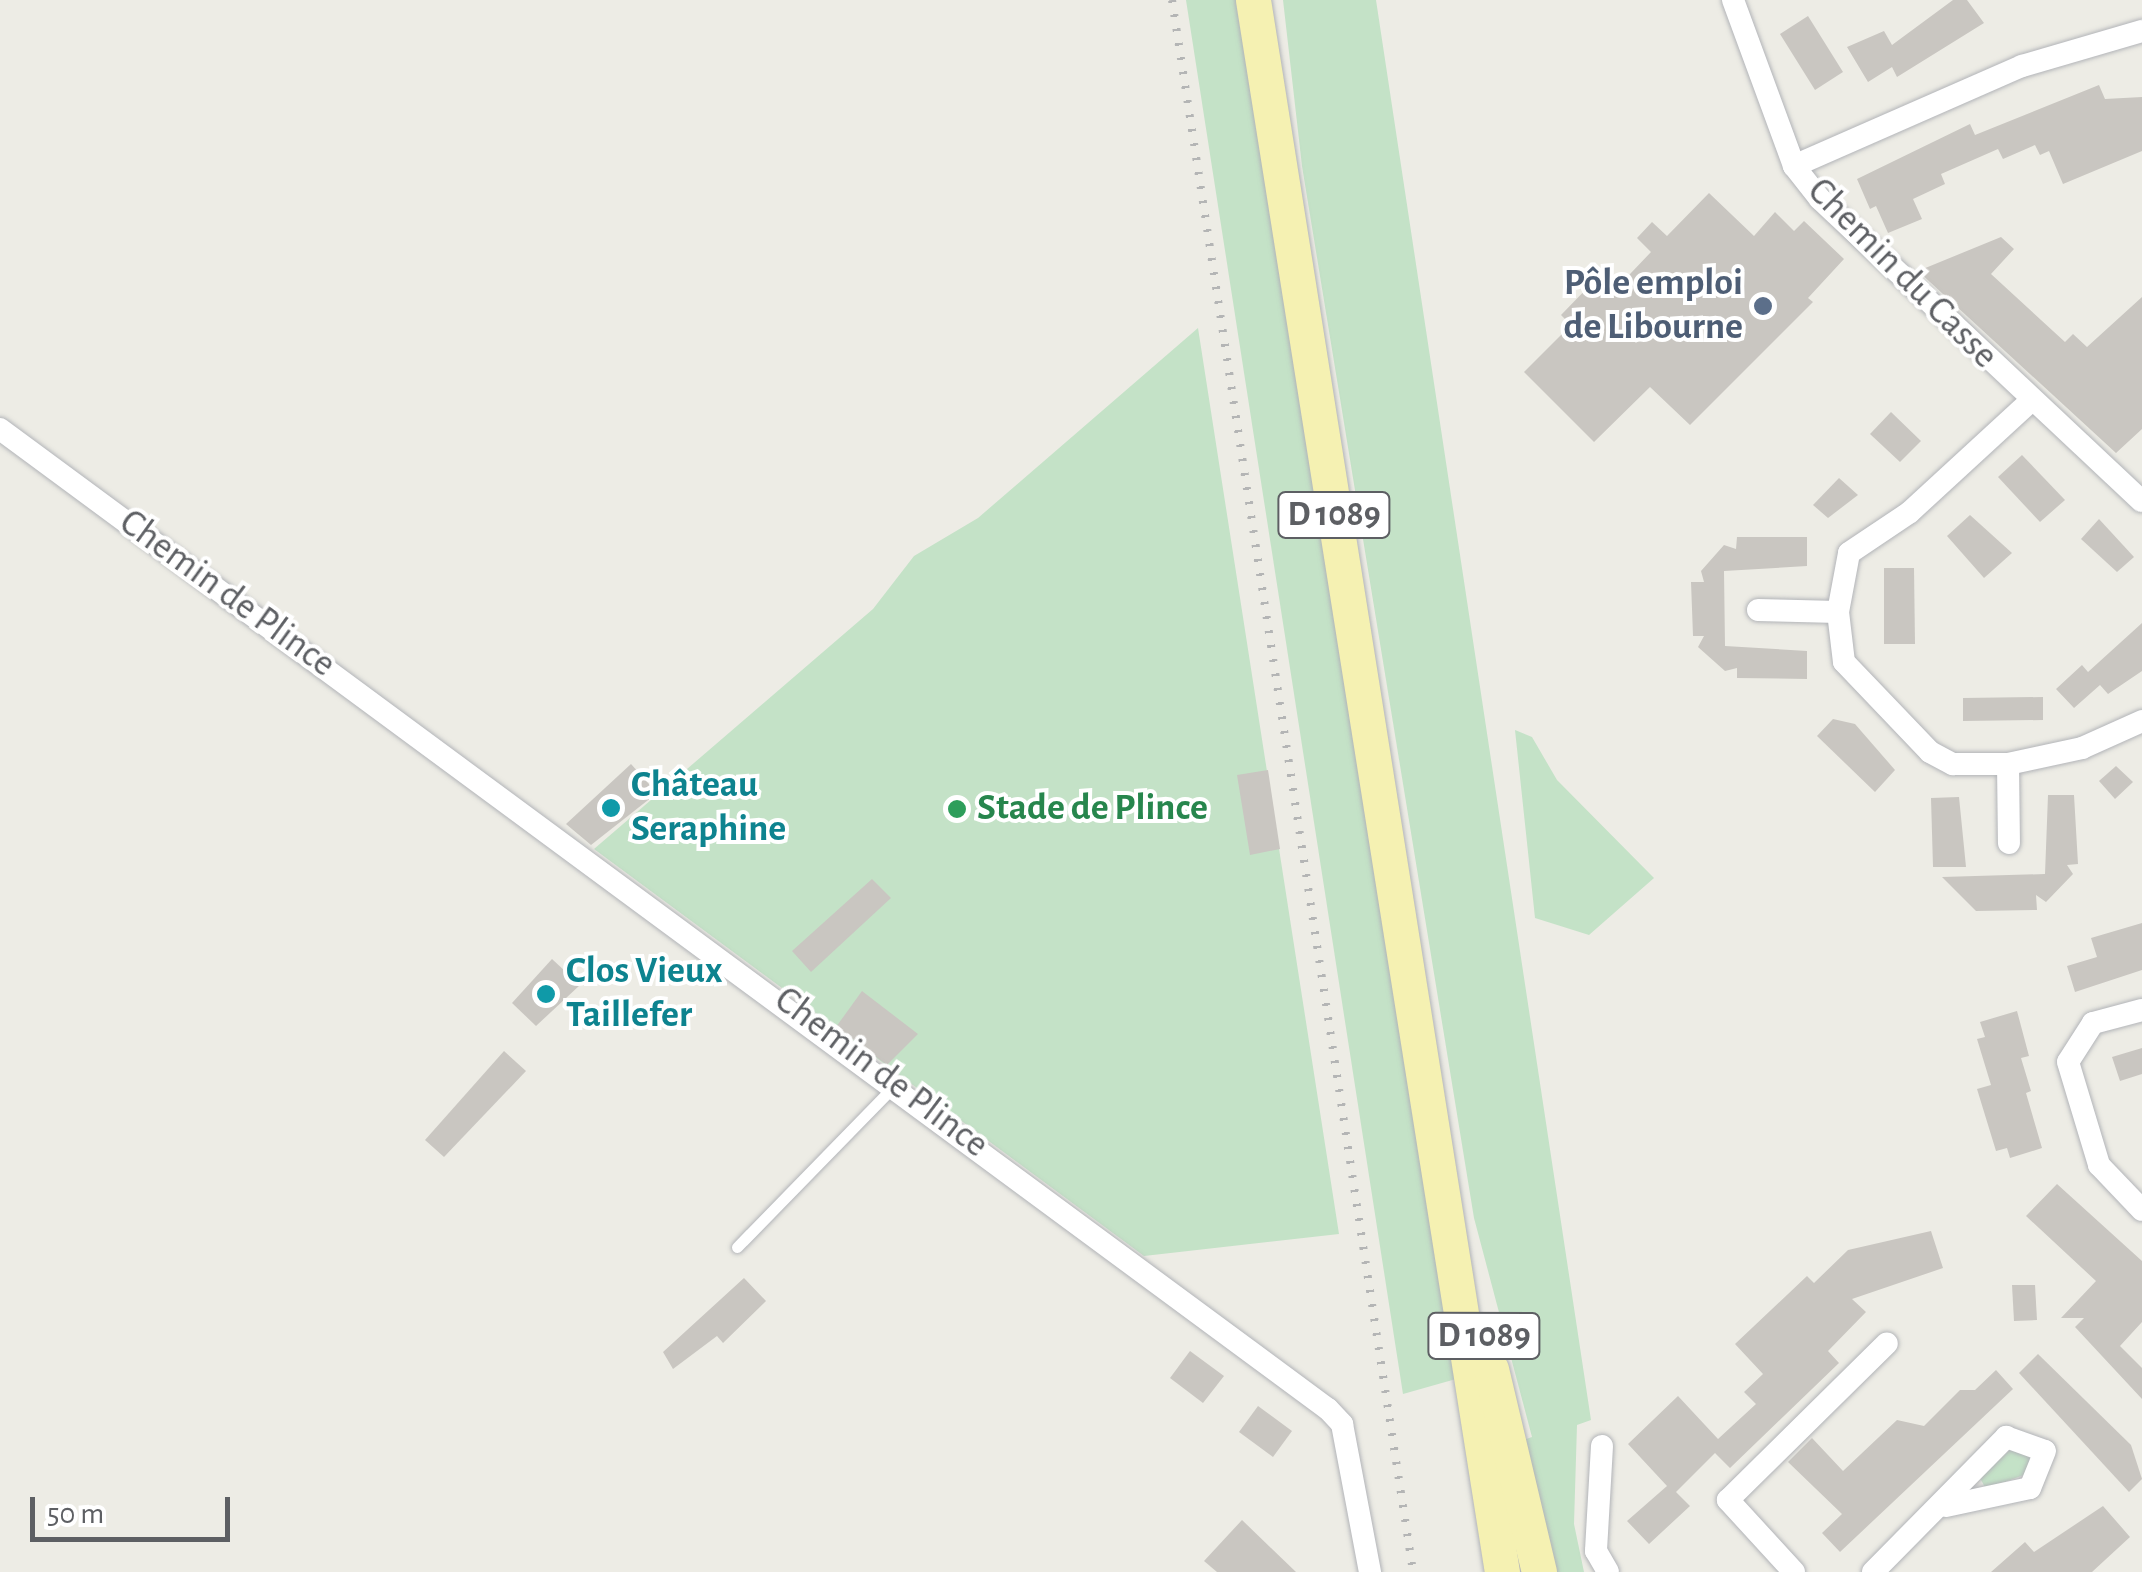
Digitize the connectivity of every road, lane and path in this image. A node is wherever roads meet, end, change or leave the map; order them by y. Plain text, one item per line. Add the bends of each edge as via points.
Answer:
1 (1253, 0) edge
2 (1732, 0) edge
3 (2142, 31) edge
4 (1794, 166) junction
5 (2032, 400) junction
6 (0, 429) edge
7 (2142, 501) edge
8 (1758, 610) dead end
9 (1838, 612) junction
10 (2142, 722) edge
11 (2008, 764) junction
12 (2010, 843) dead end
13 (2142, 1010) edge
14 (896, 1084) junction
15 (1429, 1100) junction
16 (2142, 1210) edge
17 (737, 1248) dead end
18 (1887, 1343) dead end
19 (1338, 1399) dead end
20 (1342, 1424) junction
21 (1602, 1446) dead end
22 (1946, 1506) dead end
23 (1370, 1572) edge
24 (1502, 1572) edge
25 (1538, 1572) edge
26 (1608, 1572) edge
27 (1794, 1572) edge
28 (1873, 1572) edge

1 - 15 main road, D 1089
2 - 4 street, Chemin du Casse
3 - 4 street via 2022,66
4 - 5 street, Chemin du Casse
5 - 7 street, Chemin du Casse
5 - 9 street via 1910,512 1849,553
6 - 14 street, Chemin de Plince
8 - 9 street
9 - 11 street via 1844,662 1930,752 1953,764
10 - 11 street via 2082,748
11 - 12 street
13 - 16 street via 2093,1023 2068,1062 2099,1165
14 - 17 lane
14 - 20 street, Chemin de Plince via 1234,1332
15 - 24 main road, D 1089
15 - 25 main road, D 1089
18 - 27 street via 1728,1500
19 - 20 lane
20 - 23 street
21 - 26 street via 1596,1551
22 - 28 street

